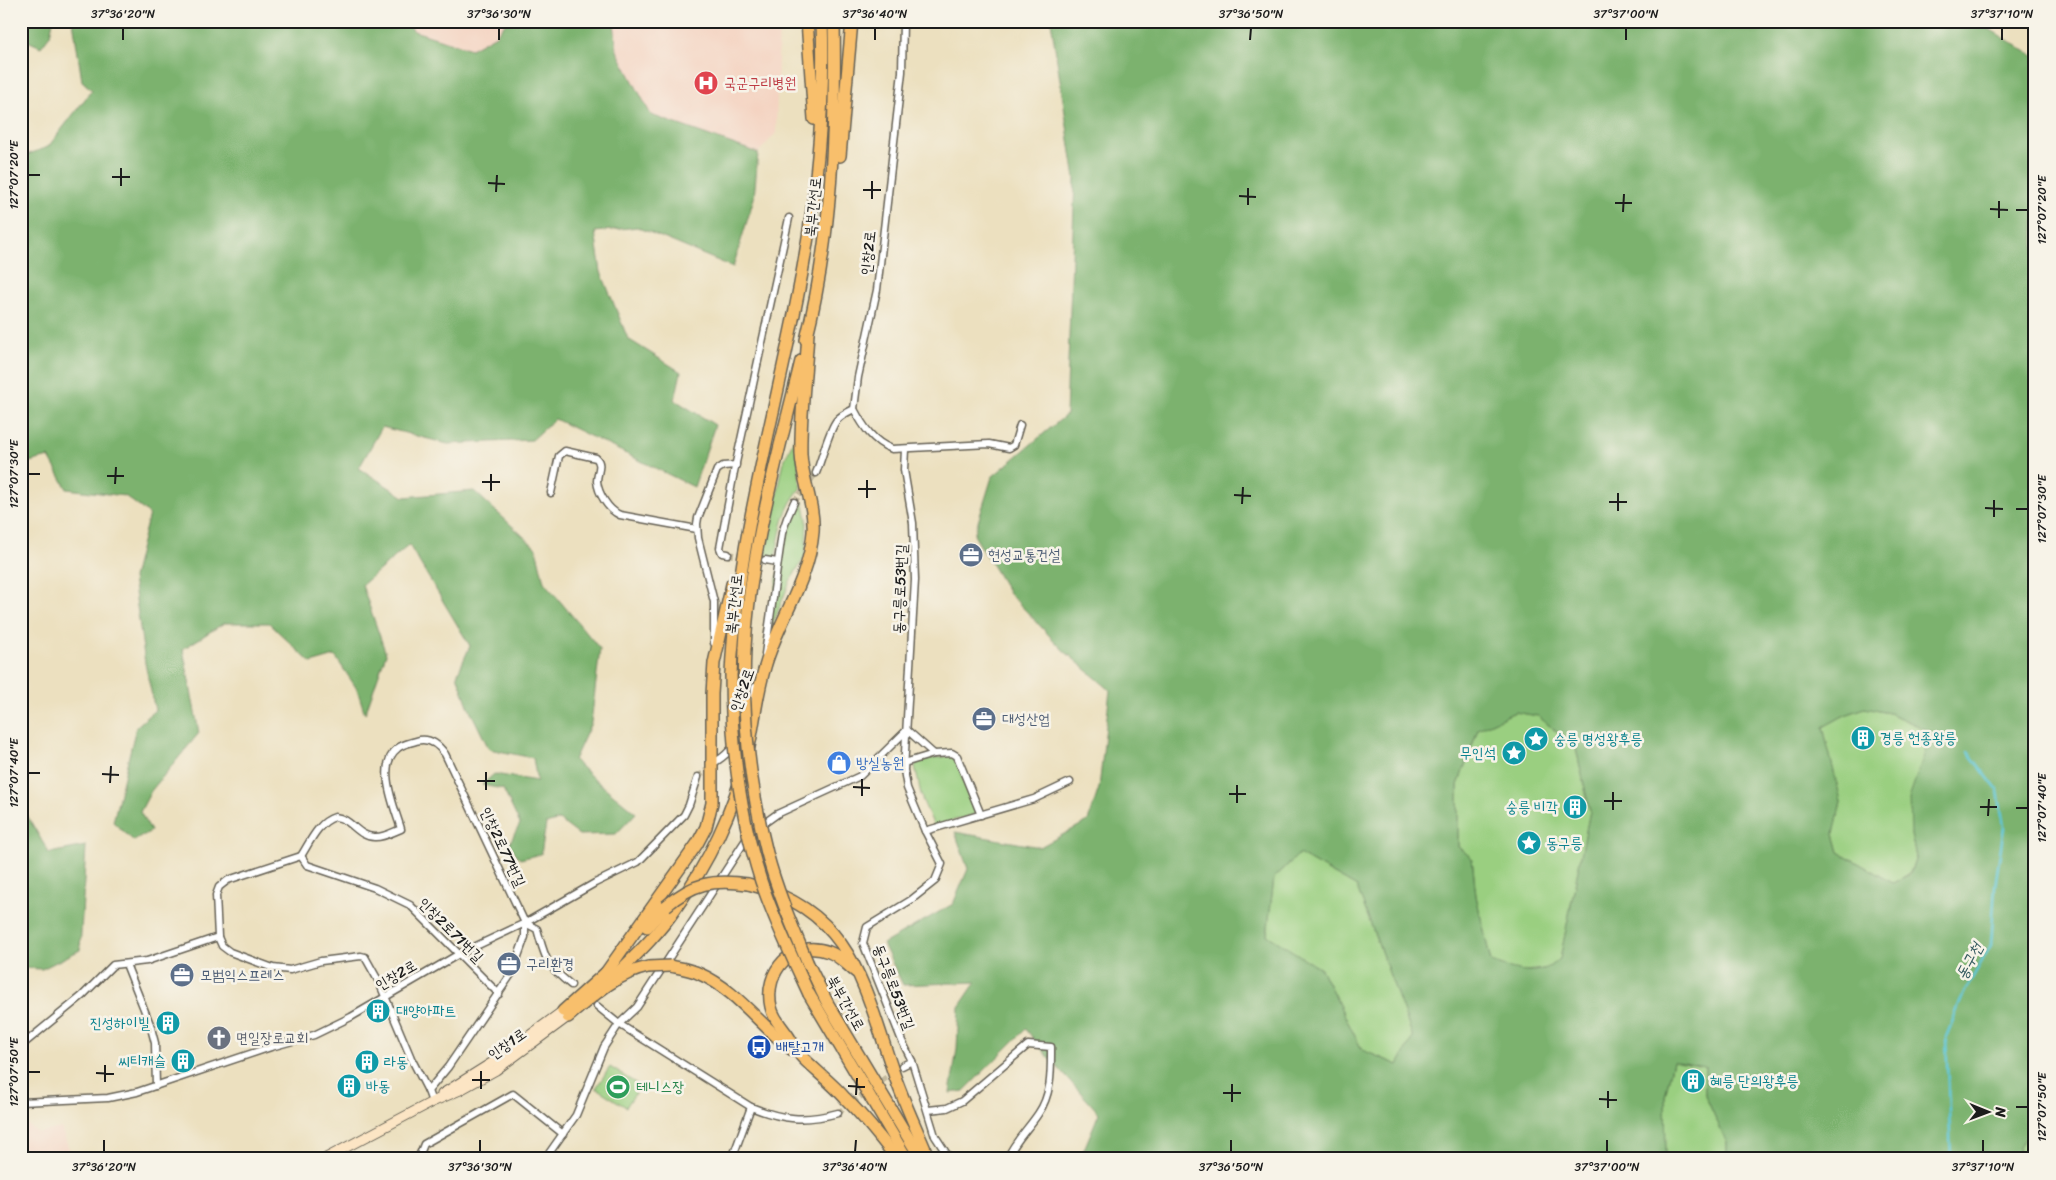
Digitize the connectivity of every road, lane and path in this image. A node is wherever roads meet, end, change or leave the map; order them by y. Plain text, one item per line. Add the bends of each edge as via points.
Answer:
1 (807, 21) edge
2 (822, 21) edge
3 (834, 21) edge
4 (852, 21) edge
5 (903, 21) edge
6 (816, 179) junction
7 (830, 199) junction
8 (789, 218) dead end
9 (808, 333) junction
10 (854, 408) junction
11 (1020, 425) dead end
12 (905, 449) junction
13 (761, 463) junction
14 (736, 465) junction
15 (816, 473) tunnel mouth
16 (551, 493) dead end
17 (794, 502) tunnel mouth
18 (697, 529) junction
19 (728, 554) dead end
20 (765, 560) dead end
21 (777, 562) junction
22 (714, 660) junction
23 (764, 667) junction
24 (907, 730) junction
25 (887, 751) junction
26 (934, 754) junction
27 (904, 760) junction
28 (717, 762) tunnel mouth
29 (698, 777) tunnel mouth
30 (1070, 782) dead end
31 (981, 815) junction
32 (925, 830) junction
33 (301, 856) junction
34 (525, 923) junction
35 (218, 937) junction
36 (459, 954) junction
37 (126, 964) junction
38 (605, 974) junction
39 (859, 975) junction
40 (571, 986) dead end
41 (600, 990) junction
42 (499, 994) junction
43 (385, 996) junction
44 (597, 1006) dead end
45 (565, 1014) junction
46 (619, 1024) junction
47 (21, 1046) edge
48 (802, 1057) junction
49 (912, 1061) junction
50 (902, 1066) tunnel mouth
51 (156, 1086) junction
52 (428, 1091) junction
53 (21, 1102) edge
54 (432, 1102) junction
55 (751, 1107) junction
56 (928, 1110) junction
57 (838, 1113) tunnel mouth
58 (563, 1134) junction
59 (324, 1159) edge
60 (421, 1159) edge
61 (545, 1159) edge
62 (732, 1159) edge
63 (897, 1159) edge
64 (907, 1159) edge
65 (920, 1159) edge
66 (929, 1159) edge
67 (950, 1159) edge
68 (1007, 1159) edge

1 - 6 highway
2 - 6 highway, 북부간선로
3 - 7 highway, 북부간선로 via 834,142
4 - 7 highway via 841,147
5 - 10 street, 인창2로 via 902,72 877,290
6 - 13 highway, 북부간선로 via 802,275
7 - 9 highway, 북부간선로
8 - 14 street
9 - 23 highway via 801,455 813,530 810,555 793,603
9 - 65 highway, 북부간선로, bridge via 750,583 743,691 752,781 767,854 790,923 808,964 828,1004
10 - 12 street via 881,445
10 - 15 street via 838,418 831,428
11 - 12 street via 1012,447 989,444
12 - 24 street, 동구릉로53번길 via 904,470 914,542
13 - 22 highway
13 - 64 highway, 북부간선로, bridge via 739,578 731,674 734,733 749,836 777,924 808,994
14 - 18 street via 717,470 698,518
14 - 19 street via 720,548 722,553
16 - 18 street via 561,452 596,458 599,461 597,481 600,493 614,512
17 - 21 street, 인창2로 via 784,525
18 - 22 street via 714,602
20 - 21 street
21 - 23 street, 인창2로
22 - 38 highway via 710,815 697,844
23 - 28 street, 인창2로 via 741,734 729,753
23 - 41 highway via 747,757 729,811 703,865 675,910
24 - 25 street
24 - 26 street
24 - 27 street, 동구릉로53번길
25 - 27 street via 900,748
25 - 46 street via 860,776 777,814 756,829 637,1007
26 - 27 street
26 - 31 street via 952,753 957,756
27 - 32 street, 동구릉로53번길 via 907,788
29 - 34 street, 인창2로 via 684,815 645,856
30 - 31 street via 1034,799
31 - 32 street
32 - 49 street, 동구릉로53번길 via 942,864 936,881 867,927 863,943
33 - 34 street, 인창2로77번길 via 315,833 335,817 372,838 401,829 387,777 389,761 400,746 421,740 431,741 446,754
33 - 35 street via 228,880 219,887 216,895
33 - 36 street, 인창2로71번길 via 307,865 375,888 410,904
34 - 36 street, 인창2로
34 - 40 street via 537,929 549,965
34 - 42 street via 525,937 517,964
35 - 37 street via 146,961
35 - 43 street via 230,952 273,968 290,970 321,961 364,956
36 - 42 street, 인창2로71번길
36 - 43 street, 인창2로
37 - 47 street via 113,965 82,996
37 - 51 street via 155,1043
38 - 39 highway, bridge via 677,896 702,884 725,880 748,884 794,902 819,919 839,939 853,959
38 - 45 highway
39 - 48 highway via 837,956 817,949 794,952 778,965 771,981 771,1007
39 - 66 highway via 903,1099
41 - 45 highway
41 - 48 highway, bridge via 648,967 686,968 730,993 776,1038
42 - 52 street
43 - 51 street, 인창2로 via 351,1017 310,1036
43 - 52 street
44 - 46 street
45 - 54 street, 인창1로 via 496,1070
46 - 55 street
46 - 58 street via 604,1047 576,1115
48 - 63 highway via 844,1096
49 - 50 street
49 - 56 street, 동구릉로53번길
51 - 53 street, 인창2로 via 108,1098
52 - 54 street
54 - 59 street, 인창1로
55 - 57 street via 774,1116 803,1120
55 - 62 street
56 - 67 street, 동구릉로53번길 via 935,1136
56 - 68 street via 947,1108 962,1101 1028,1045 1051,1047 1048,1096
58 - 60 street via 513,1094 424,1144
58 - 61 street

